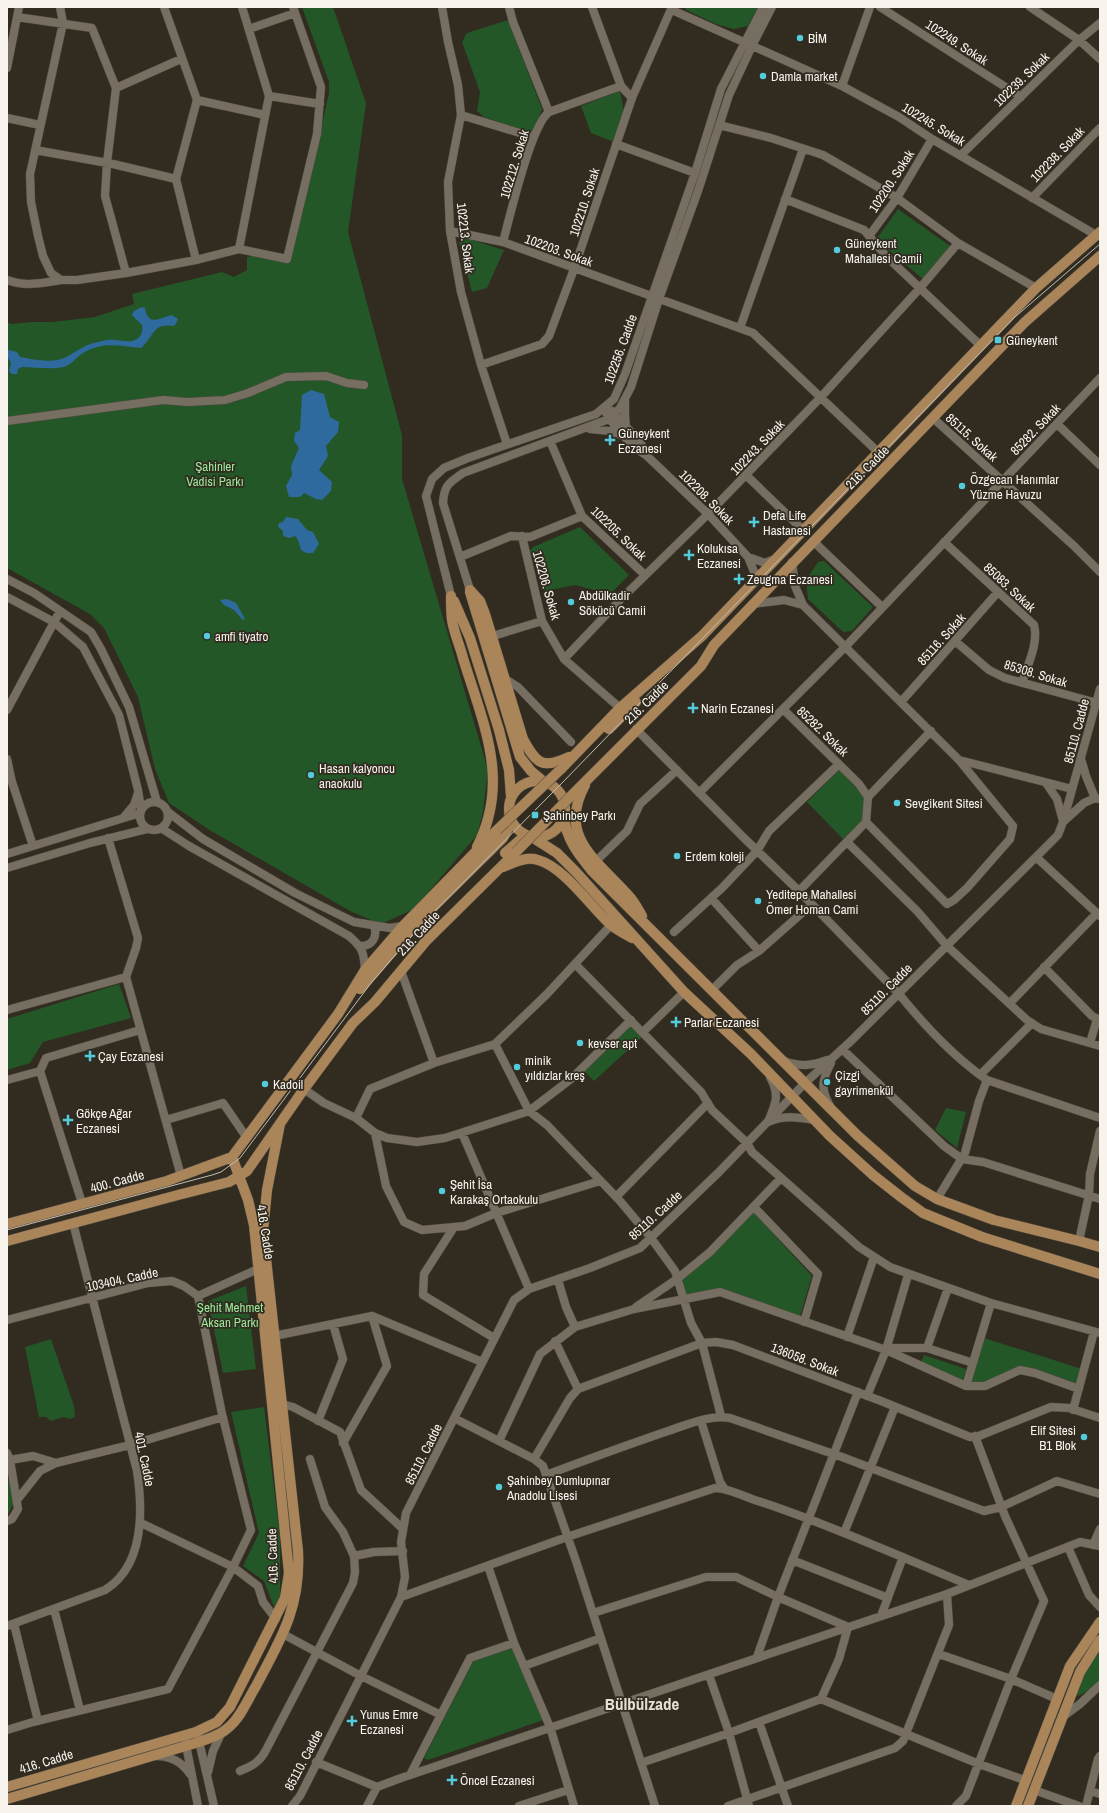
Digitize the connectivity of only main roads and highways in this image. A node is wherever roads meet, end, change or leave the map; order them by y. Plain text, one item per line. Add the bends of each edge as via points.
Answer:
1 (1098, 234) edge
2 (1100, 256) edge
3 (702, 636) junction
4 (714, 645) junction
5 (576, 753) junction
6 (590, 776) junction
7 (546, 782) junction
8 (511, 796) junction
9 (567, 798) junction
10 (509, 816) junction
11 (564, 817) junction
12 (530, 836) junction
13 (472, 855) junction
14 (497, 870) junction
15 (651, 929) junction
16 (638, 942) junction
17 (338, 1014) junction
18 (353, 1023) junction
19 (280, 1124) junction
20 (232, 1157) junction
21 (239, 1176) junction
22 (226, 1183) junction
23 (248, 1200) junction
24 (7, 1224) edge
25 (7, 1241) edge
26 (1100, 1248) edge
27 (1100, 1274) edge
28 (1100, 1622) edge
29 (1100, 1640) edge
30 (7, 1787) edge
31 (7, 1799) edge
32 (1016, 1805) edge
33 (1028, 1806) edge

1 - 3 main road, 216. Cadde via 1036,288
2 - 4 main road, 216. Cadde via 1026,322
3 - 5 main road, 216. Cadde via 620,708
3 - 7 main road via 566,773
4 - 6 main road, 216. Cadde via 701,666
4 - 9 main road via 590,769
5 - 7 main road via 552,765 539,761 531,753 523,738 493,636 480,602 470,590 520,757 531,771
5 - 13 main road, 216. Cadde, bridge
6 - 9 main road, 216. Cadde
6 - 15 main road via 575,808 574,822 577,833 595,862 630,896
7 - 8 main road via 530,781 522,784
7 - 9 main road
8 - 10 main road
8 - 13 main road via 509,770 499,730 470,638 451,596 452,621 491,749 494,772 489,820
9 - 11 main road
9 - 14 main road, 216. Cadde, bridge
10 - 12 main road via 517,829
10 - 17 main road via 510,825 503,838 416,924
11 - 12 main road via 554,831 547,835
11 - 15 main road via 565,826 577,853 623,904
12 - 16 main road via 557,853
12 - 18 main road via 510,848 434,924 367,1002
13 - 17 main road, 216. Cadde via 403,926 365,970
14 - 16 main road via 526,859 538,860 564,876 611,925
14 - 18 main road, 216. Cadde via 426,942 375,1002
15 - 26 main road via 858,1136 915,1186 938,1199 994,1220
16 - 27 main road via 684,992 814,1120 873,1175 923,1213 982,1237
17 - 20 main road, 216. Cadde
18 - 19 main road, 216. Cadde
19 - 21 main road, 216. Cadde via 247,1171
19 - 31 main road via 264,1216 265,1248 299,1565 294,1604 283,1634 242,1710 231,1726 221,1734
20 - 21 main road, 416. Cadde
20 - 24 main road, 400. Cadde via 181,1176
21 - 22 main road, 216. Cadde
21 - 23 main road, 416. Cadde
22 - 23 main road via 240,1190
22 - 25 main road
23 - 30 main road, 416. Cadde via 254,1225 289,1573 285,1598 227,1711 217,1722 196,1732
28 - 32 main road via 1070,1666
29 - 33 main road via 1080,1672

